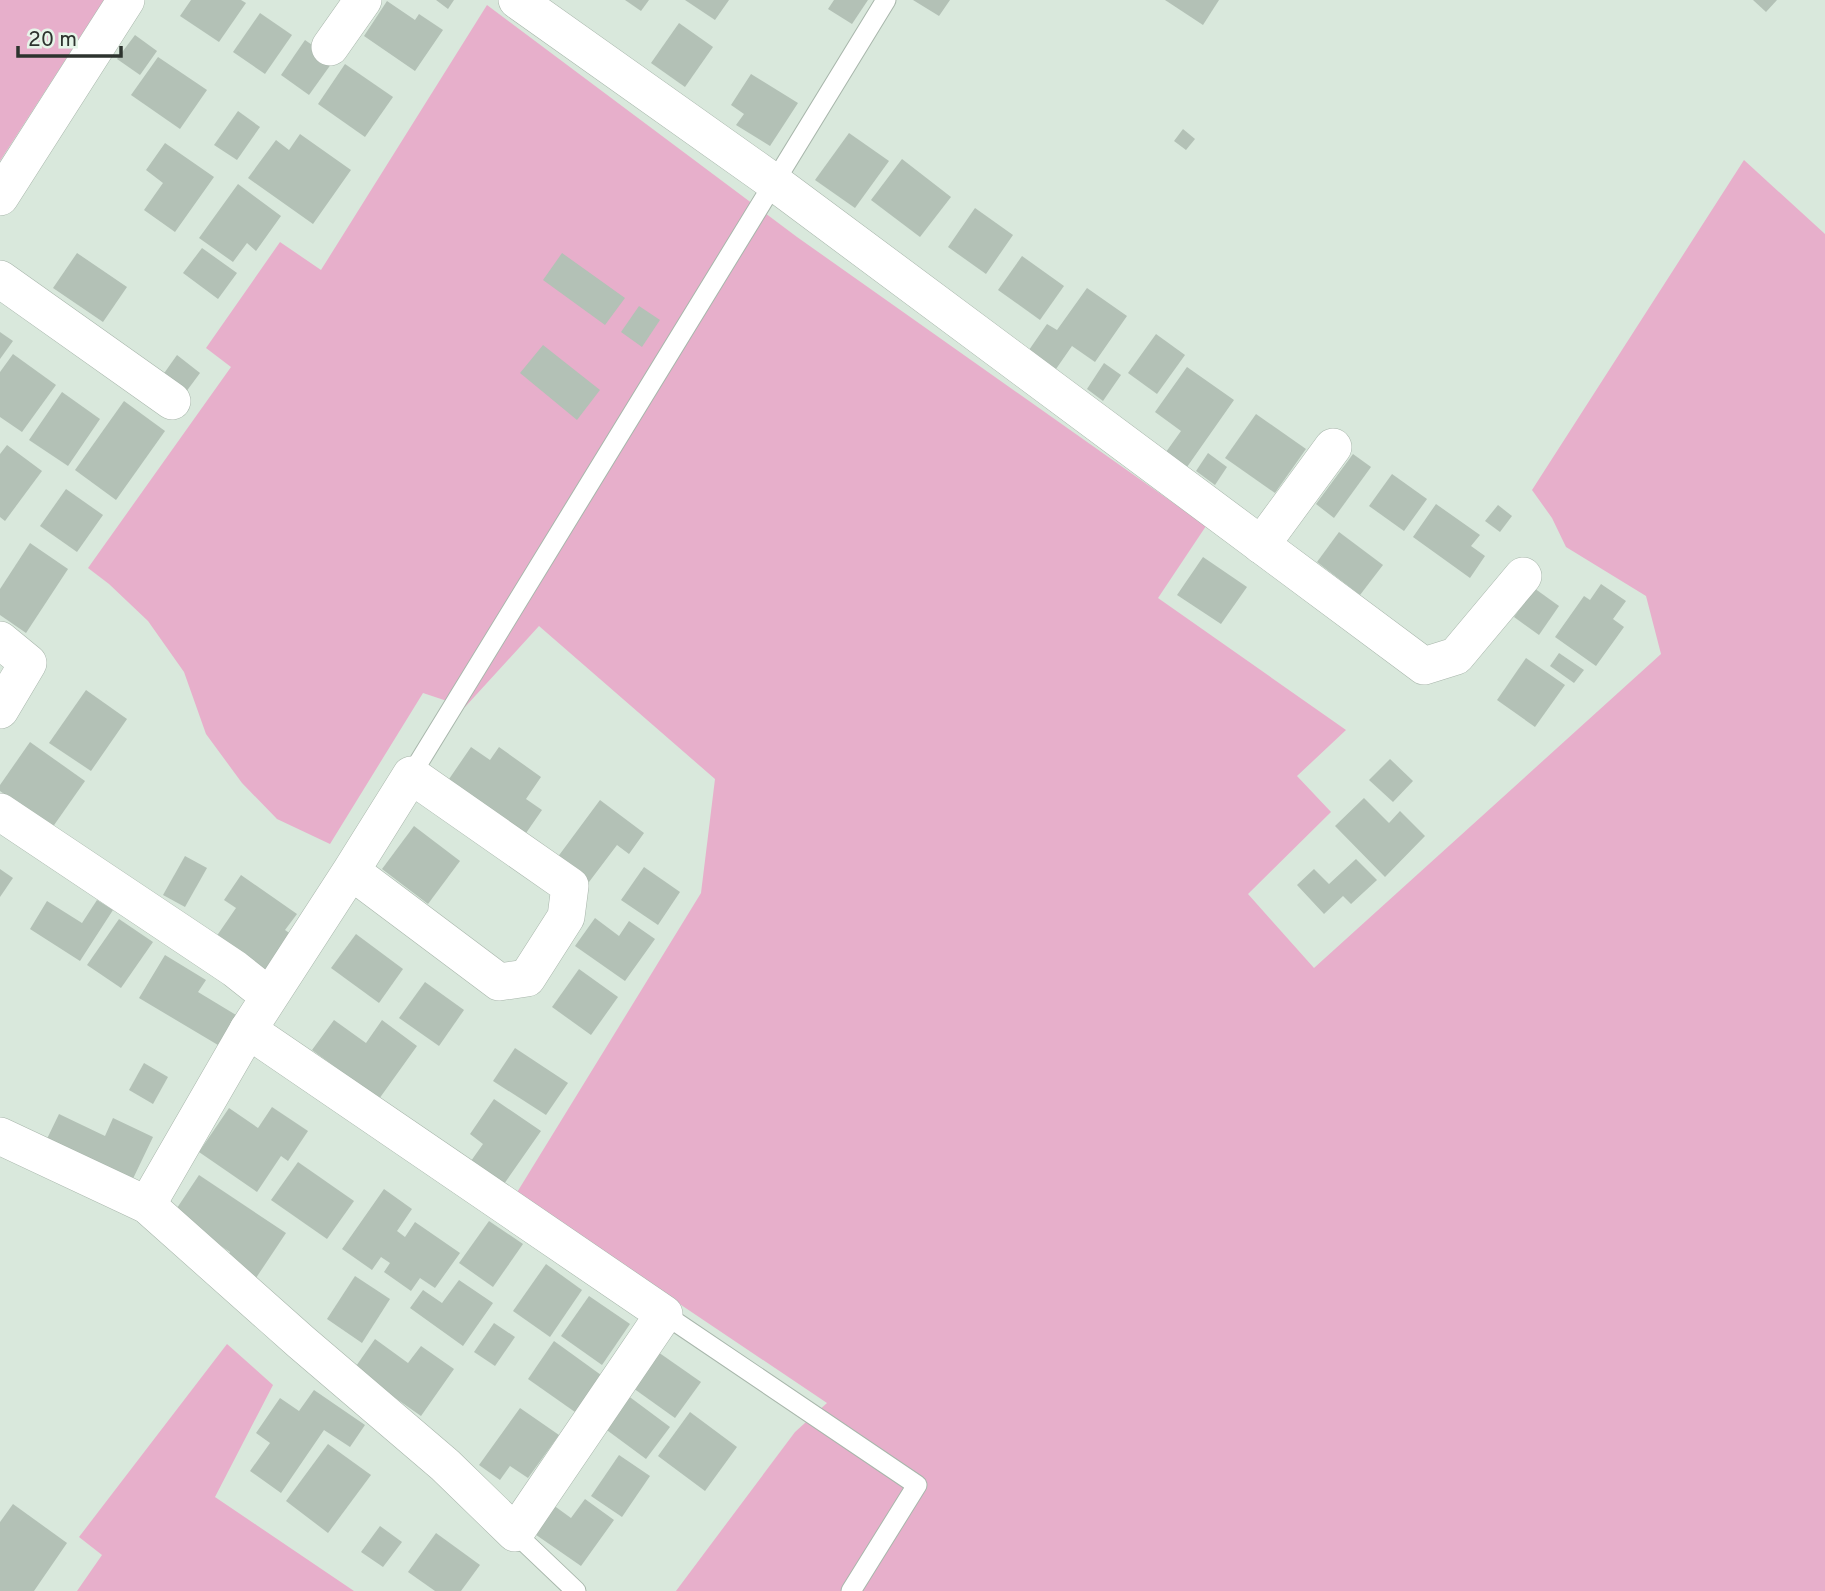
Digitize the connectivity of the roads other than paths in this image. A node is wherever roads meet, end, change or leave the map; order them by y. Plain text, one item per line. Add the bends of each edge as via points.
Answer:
1 (126, 0) edge
2 (363, 0) edge
3 (517, 0) edge
4 (886, 0) edge
5 (330, 47) dead end
6 (775, 183) junction
7 (0, 197) edge
8 (0, 279) edge
9 (172, 401) dead end
10 (1333, 447) dead end
11 (1261, 545) junction
12 (1523, 576) dead end
13 (0, 640) edge
14 (0, 710) edge
15 (411, 775) junction
16 (0, 812) edge
17 (351, 871) junction
18 (270, 996) junction
19 (248, 1030) junction
20 (0, 1136) edge
21 (148, 1205) junction
22 (664, 1314) junction
23 (515, 1533) junction
24 (576, 1591) edge
25 (851, 1591) edge

1 - 7 street
2 - 5 street
3 - 6 street
4 - 6 lane
6 - 11 street
6 - 15 lane
8 - 9 street
10 - 11 street
11 - 12 street via 1424,666 1456,656
13 - 14 street via 28,663
15 - 17 street
15 - 17 street via 570,886 566,917 527,978 499,982
16 - 18 street
17 - 18 street
18 - 19 street
19 - 21 street
19 - 22 street
20 - 21 street
21 - 23 street via 445,1465
22 - 23 street
22 - 25 lane via 918,1485
23 - 24 lane

